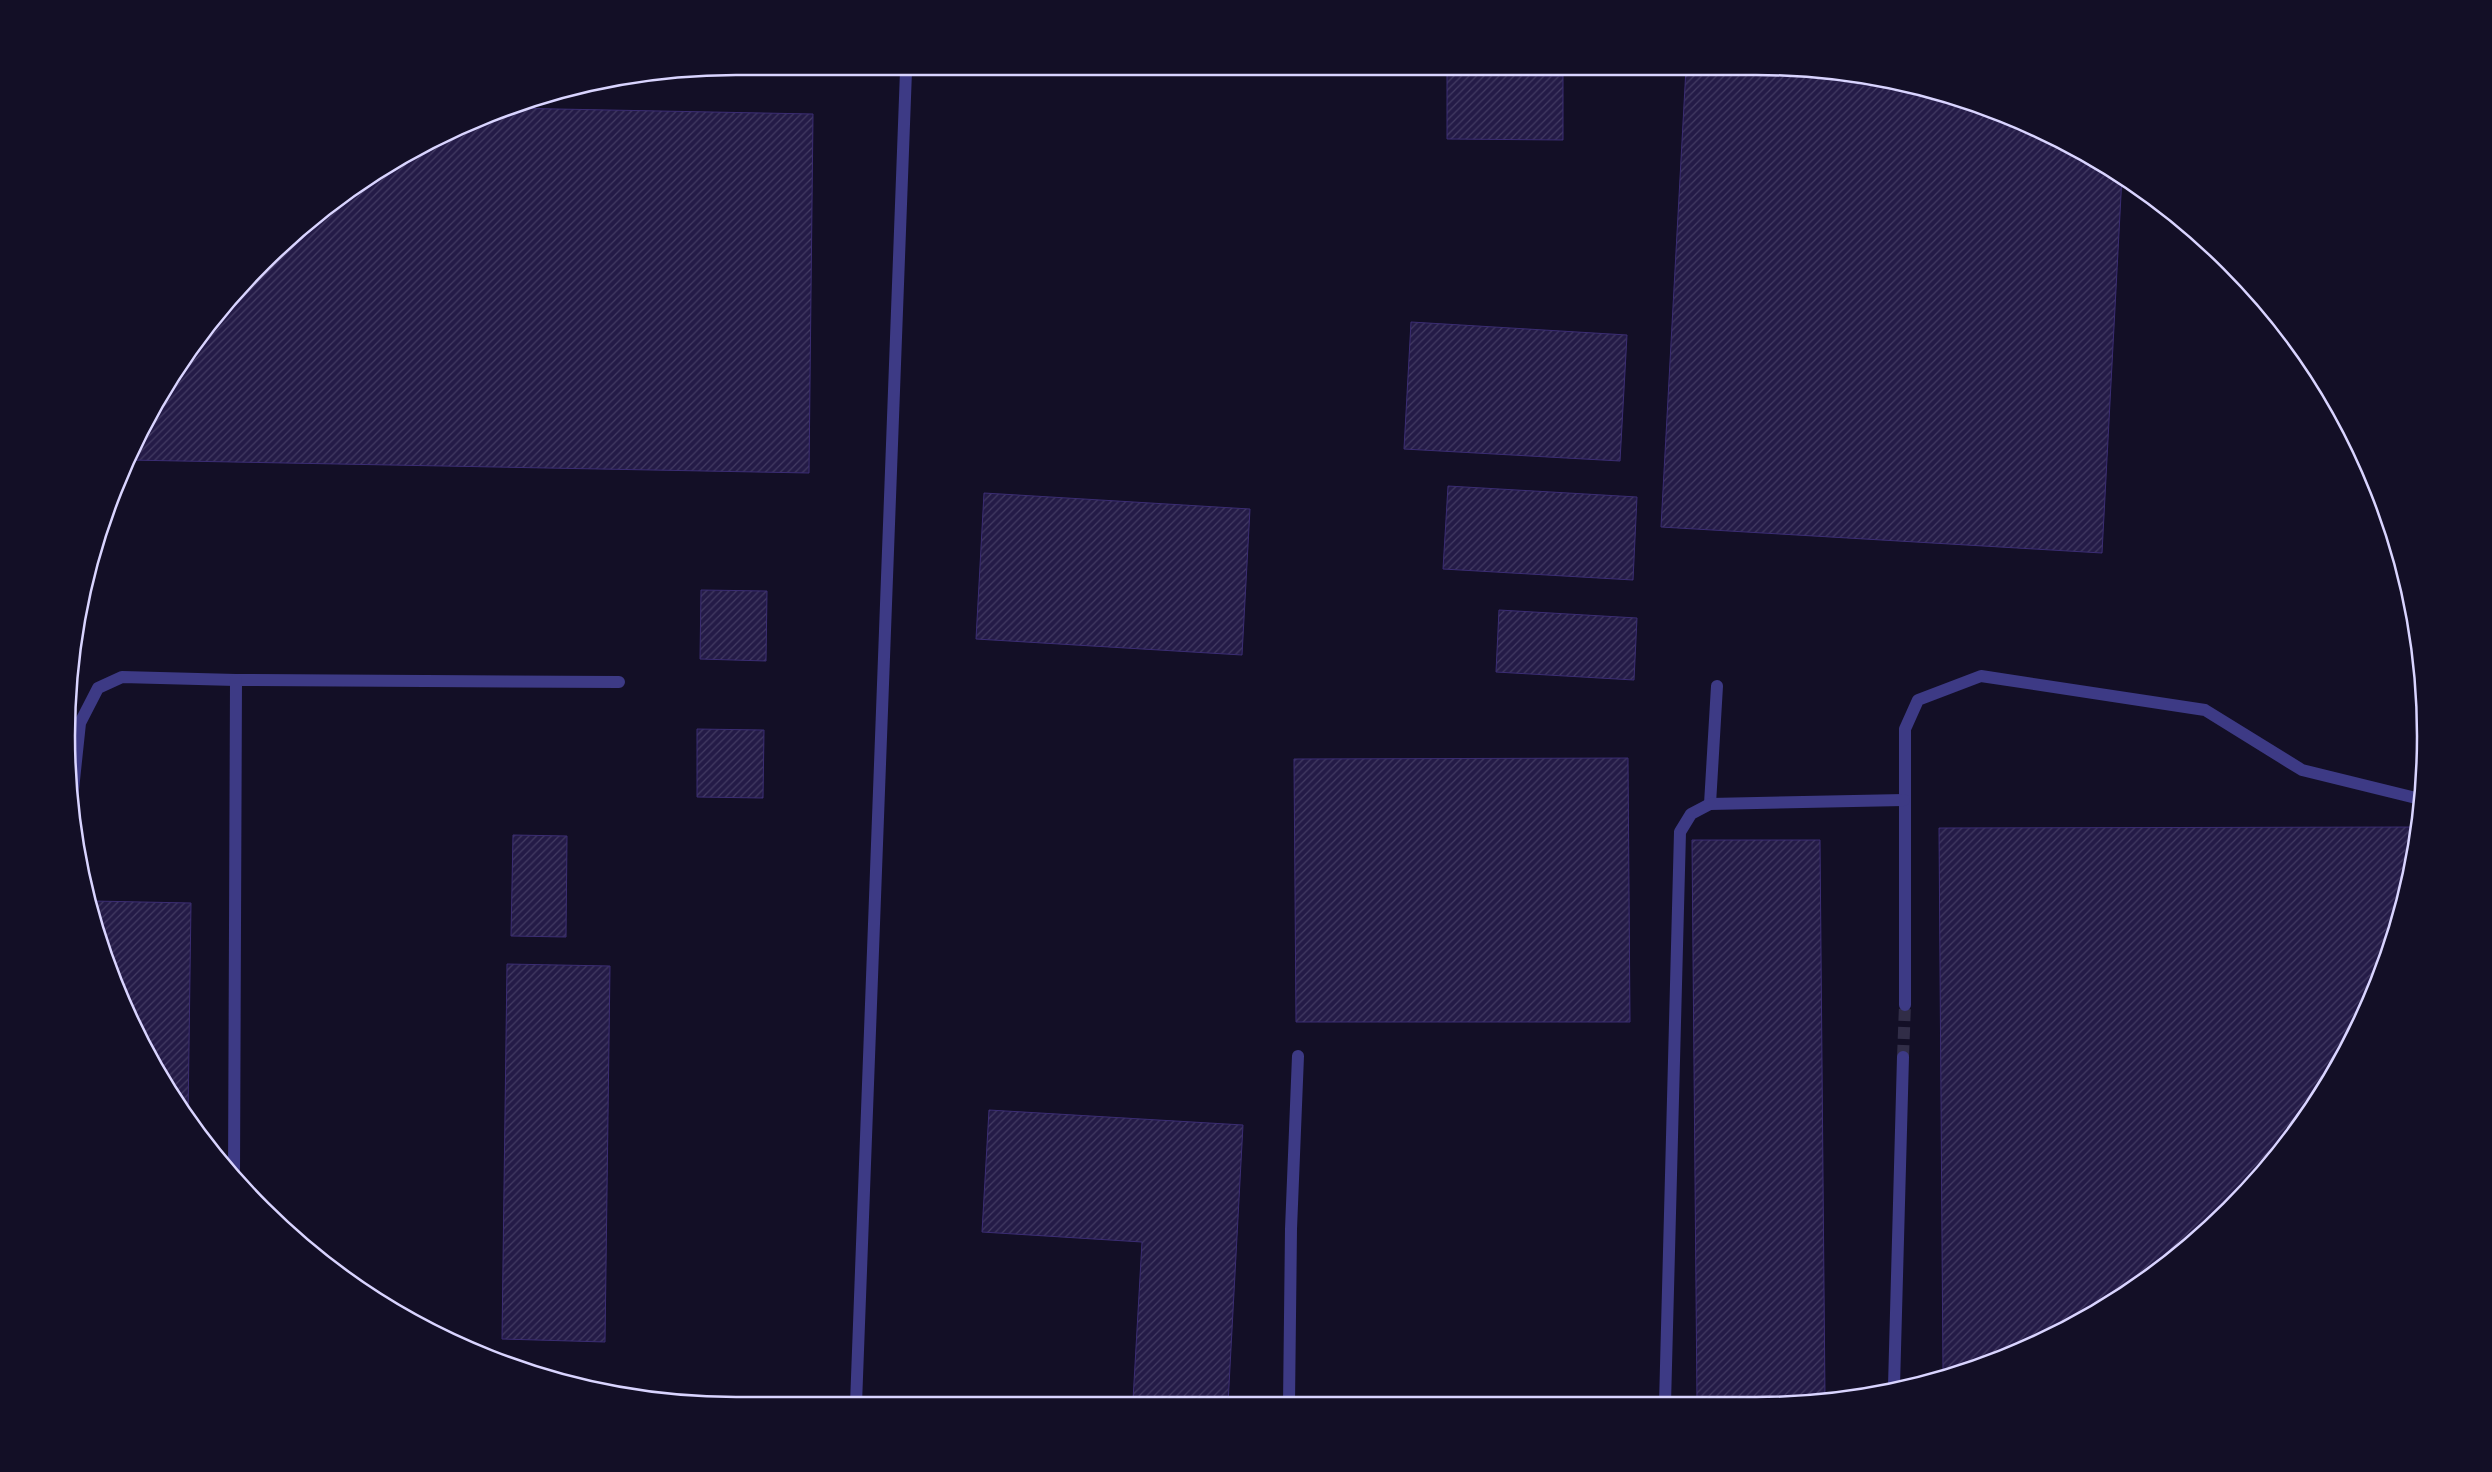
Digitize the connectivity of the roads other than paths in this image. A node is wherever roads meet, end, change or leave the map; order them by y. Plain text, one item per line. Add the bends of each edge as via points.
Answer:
1 (906, 75) edge
2 (236, 680) junction
3 (619, 682) dead end
4 (1717, 686) dead end
5 (76, 764) edge
6 (2414, 797) edge
7 (1904, 800) junction
8 (1710, 804) junction
9 (1905, 1005) tunnel mouth
10 (1298, 1056) dead end
11 (1903, 1057) tunnel mouth
12 (234, 1166) edge
13 (1894, 1382) edge
14 (856, 1397) edge
15 (1289, 1397) edge
16 (1665, 1397) edge

1 - 14 lane
2 - 3 lane
2 - 5 lane via 122,676 98,688 80,723
2 - 12 lane
4 - 8 lane
6 - 7 lane via 2302,770 2205,710 1980,676 1918,700 1905,729
7 - 8 lane
7 - 9 lane
8 - 16 lane via 1691,814 1680,832
10 - 15 lane
11 - 13 lane

